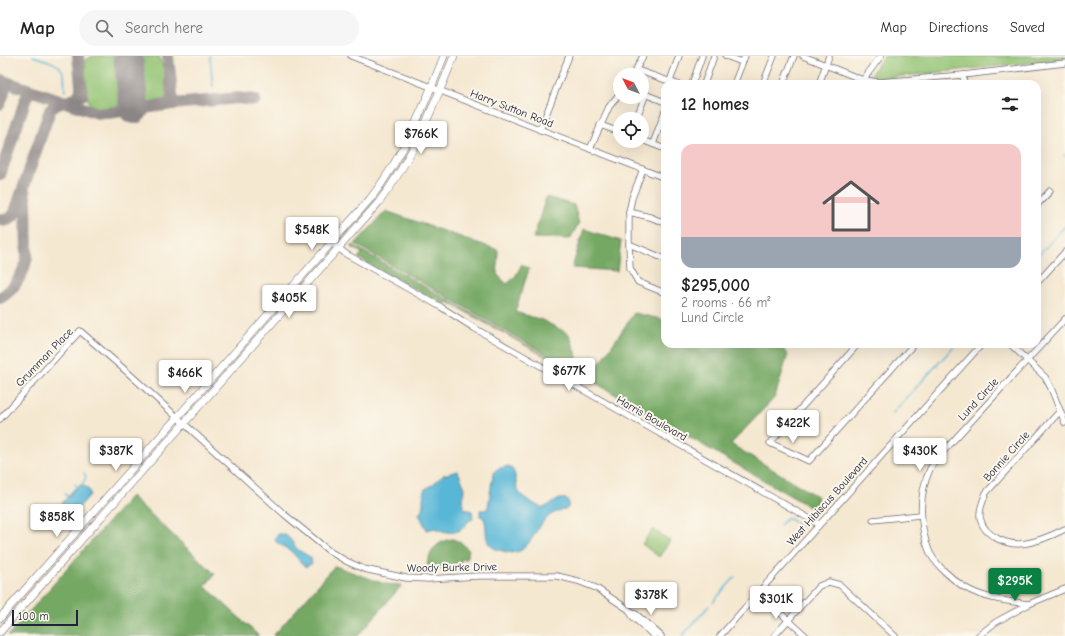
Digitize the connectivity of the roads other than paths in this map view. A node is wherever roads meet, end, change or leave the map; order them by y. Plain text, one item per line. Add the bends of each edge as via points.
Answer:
1 (351, 56) edge
2 (444, 56) edge
3 (454, 56) edge
4 (569, 56) edge
5 (642, 56) edge
6 (680, 56) edge
7 (702, 56) edge
8 (714, 56) edge
9 (726, 56) edge
10 (774, 56) edge
11 (794, 56) edge
12 (803, 56) edge
13 (829, 56) edge
14 (881, 56) edge
15 (744, 59) edge
16 (1065, 63) edge
17 (826, 64) junction
18 (637, 68) edge
19 (963, 75) junction
20 (649, 76) edge
21 (666, 80) edge
22 (670, 80) edge
23 (693, 80) edge
24 (705, 80) edge
25 (736, 80) edge
26 (765, 80) edge
27 (785, 80) edge
28 (820, 80) edge
29 (858, 80) edge
30 (863, 80) edge
31 (903, 80) edge
32 (964, 80) edge
33 (432, 88) junction
34 (440, 91) junction
35 (649, 95) edge
36 (661, 100) edge
37 (613, 102) edge
38 (661, 122) edge
39 (600, 125) junction
40 (540, 130) junction
41 (613, 130) edge
42 (649, 143) edge
43 (653, 144) junction
44 (661, 147) edge
45 (590, 149) junction
46 (643, 169) junction
47 (661, 176) edge
48 (1050, 191) dead end
49 (1041, 201) edge
50 (629, 212) junction
51 (661, 221) edge
52 (332, 243) junction
53 (629, 244) junction
54 (339, 249) junction
55 (1065, 252) edge
56 (661, 257) edge
57 (1041, 279) edge
58 (661, 291) edge
59 (284, 297) junction
60 (290, 303) junction
61 (1065, 319) edge
62 (1041, 346) edge
63 (854, 348) edge
64 (910, 348) edge
65 (978, 348) edge
66 (1014, 348) edge
67 (1039, 348) edge
68 (1028, 360) junction
69 (1060, 411) junction
70 (0, 418) edge
71 (177, 418) junction
72 (1065, 423) edge
73 (184, 424) junction
74 (920, 515) junction
75 (873, 520) dead end
76 (819, 524) junction
77 (1065, 529) edge
78 (1065, 589) edge
79 (758, 592) junction
80 (1029, 604) junction
81 (630, 612) junction
82 (0, 618) edge
83 (788, 619) junction
84 (0, 632) edge
85 (654, 636) edge
86 (662, 636) edge
87 (720, 636) edge
88 (774, 636) edge
89 (806, 636) edge
90 (895, 636) edge
91 (978, 636) edge

1 - 33 street, Harry Sutton Road
2 - 33 main road
3 - 34 main road
4 - 40 street
5 - 18 street
6 - 22 street
7 - 23 street
8 - 24 street
9 - 15 street
10 - 26 street
11 - 27 street
12 - 17 street
13 - 17 street
14 - 30 street
15 - 25 street
16 - 19 street
17 - 28 street
17 - 29 street
19 - 31 street
19 - 32 street
20 - 21 street
33 - 34 street, Harry Sutton Road
33 - 52 main road via 411,134 390,171
34 - 40 street, Harry Sutton Road
34 - 54 main road via 423,130 401,170 379,202
35 - 36 street
37 - 39 street
38 - 43 street
39 - 41 street
39 - 45 street
40 - 45 street, Harry Sutton Road
42 - 43 street
43 - 44 street
45 - 46 street, Harry Sutton Road
46 - 47 street, Harry Sutton Road
46 - 50 street
48 - 49 street
50 - 51 street
50 - 53 street
52 - 54 street, Harris Boulevard
52 - 59 main road
53 - 56 street
53 - 58 street via 630,268 638,282
54 - 60 main road
54 - 76 street, Harris Boulevard
55 - 57 street
59 - 60 main road
59 - 71 main road
60 - 73 main road
61 - 62 street, Lund Circle
63 - 64 street via 770,443 809,461
65 - 76 street, West Hibiscus Boulevard
66 - 68 street
67 - 68 street, Lund Circle
68 - 69 street via 1045,377
68 - 74 street, Lund Circle via 930,469
69 - 72 street
69 - 77 street, Bonnie Circle via 986,493 980,517 985,528 996,538 1009,543 1026,544
70 - 71 street, Grumman Place via 80,331
71 - 73 street, Woody Burke Drive
71 - 82 main road
73 - 81 street, Woody Burke Drive via 311,538 329,551 364,569 406,578 428,579 557,576 596,588
73 - 84 main road
74 - 75 street
74 - 80 street, Lund Circle via 930,554 946,573 965,588 991,599
76 - 79 street, West Hibiscus Boulevard
78 - 80 street
79 - 83 street
79 - 87 street, West Hibiscus Boulevard
80 - 91 street via 996,622
81 - 85 street, Woody Burke Drive
81 - 86 street, Woody Burke Drive
83 - 88 street
83 - 89 street
83 - 90 street via 819,586 829,582 840,585

